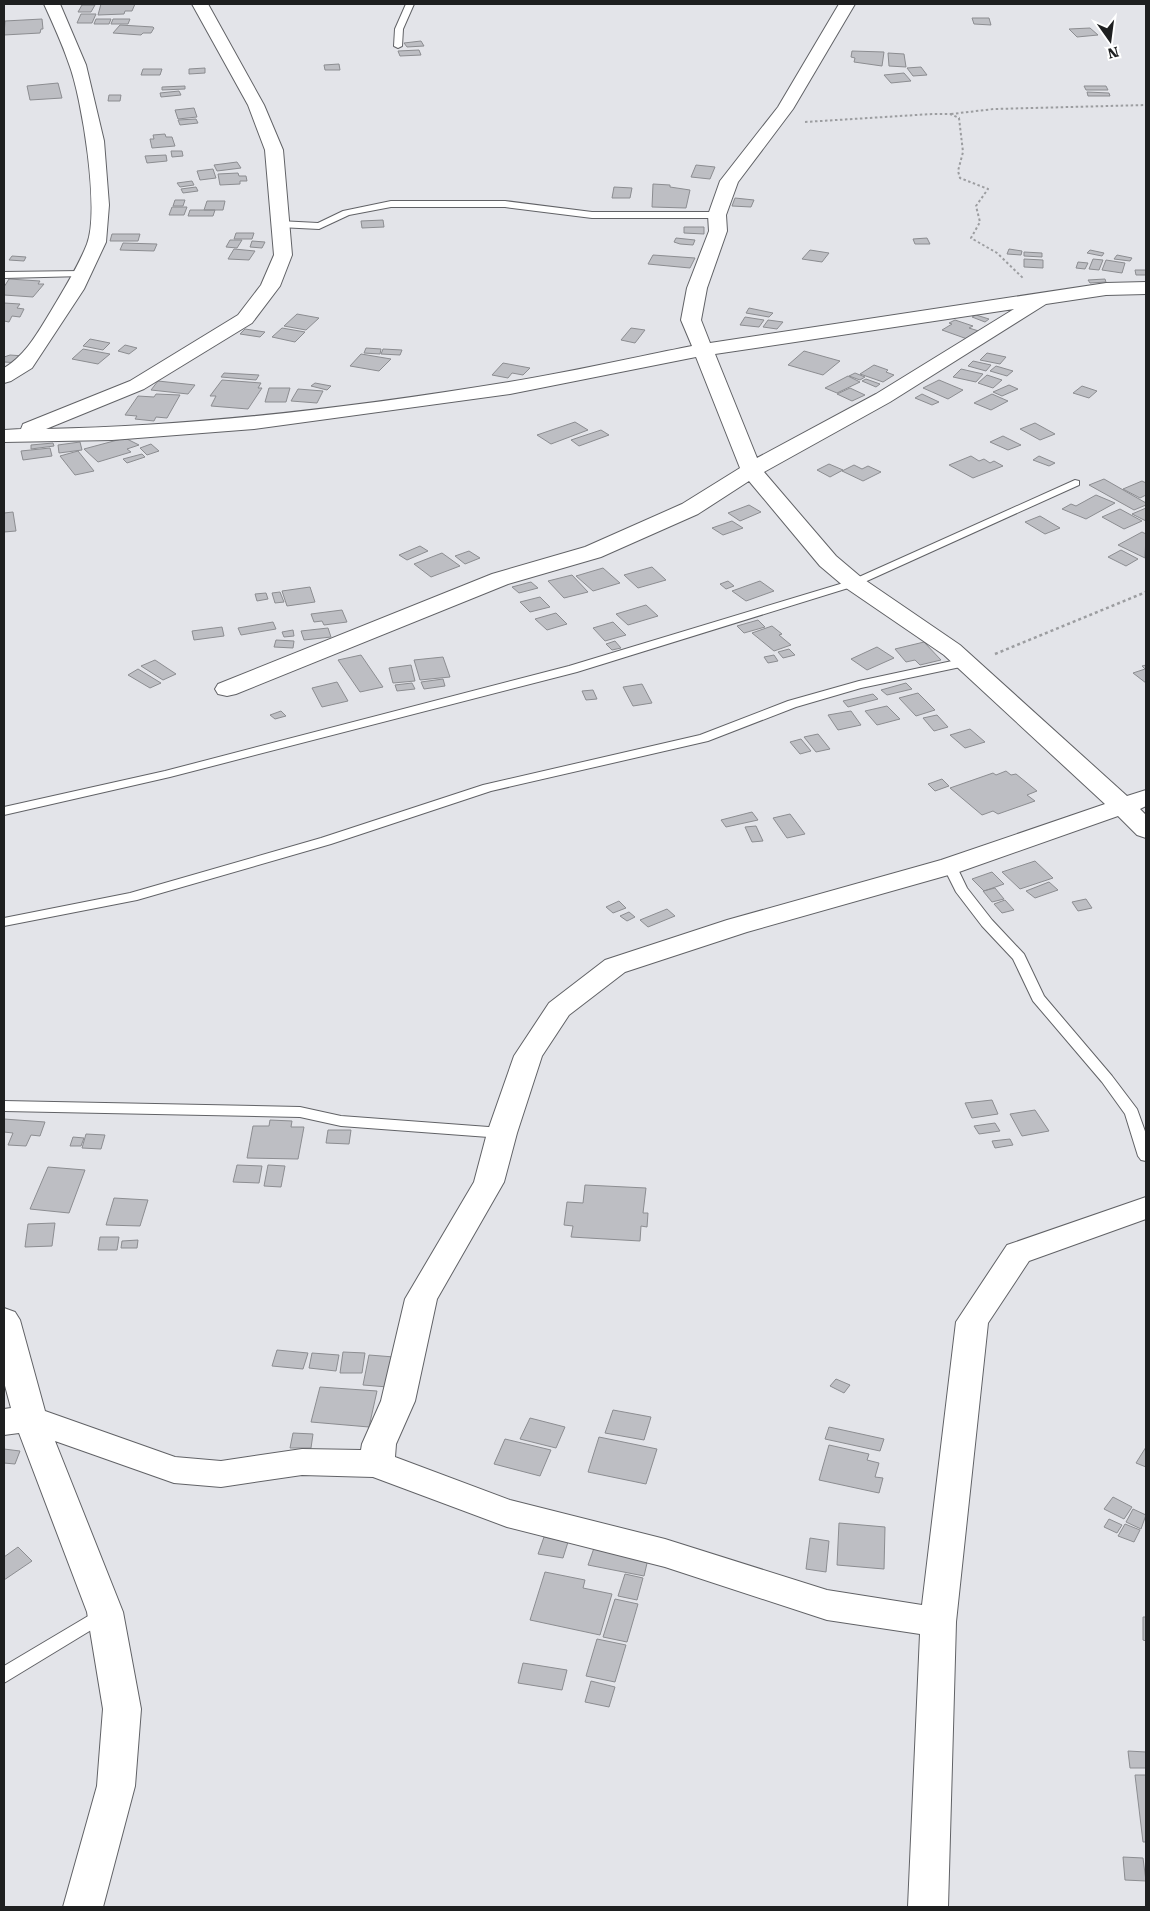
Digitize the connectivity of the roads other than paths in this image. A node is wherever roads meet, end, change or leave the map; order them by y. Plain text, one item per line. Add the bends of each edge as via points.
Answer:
1 (52, 4) edge
2 (200, 4) edge
3 (410, 4) edge
4 (847, 4) edge
5 (398, 46) dead end
6 (717, 215) junction
7 (279, 224) junction
8 (81, 274) junction
9 (4, 275) edge
10 (1146, 288) edge
11 (1045, 298) junction
12 (702, 350) junction
13 (4, 377) edge
14 (4, 436) edge
15 (751, 470) junction
16 (1075, 483) dead end
17 (854, 583) junction
18 (966, 662) junction
19 (227, 689) dead end
20 (1135, 802) edge
21 (4, 811) edge
22 (1146, 830) edge
23 (950, 866) junction
24 (4, 922) edge
25 (4, 1106) edge
26 (502, 1133) junction
27 (1146, 1156) edge
28 (1146, 1208) edge
29 (4, 1320) edge
30 (17, 1421) edge
31 (377, 1464) junction
32 (105, 1612) junction
33 (938, 1622) junction
34 (4, 1675) edge
35 (83, 1907) edge
36 (928, 1907) edge

1 - 8 street via 78,64 96,141 100,205 96,242
2 - 7 street via 256,105 274,150
3 - 5 lane via 399,29
4 - 6 street via 784,109 729,180
6 - 7 lane via 592,215 506,204 391,204 346,213 319,226
6 - 12 street via 718,231 697,288 691,320
7 - 14 street via 283,254 270,286 245,319 137,385 52,421
8 - 9 lane
8 - 13 street via 25,364
10 - 11 street via 1106,289
11 - 12 street
11 - 15 street via 883,398
12 - 14 street via 510,388 254,423 112,434
12 - 15 street
15 - 17 street via 828,561
15 - 19 street via 690,509 593,552 500,579
16 - 17 lane
17 - 18 street
17 - 21 lane via 573,669 176,772
18 - 20 street
18 - 24 lane via 859,685 792,704 704,738 487,788 326,841 132,897
20 - 22 street
20 - 23 street
23 - 26 street via 737,926 615,966 559,1009 528,1056
23 - 27 lane via 961,889 987,923 1020,957 1038,998 1107,1078 1132,1113
25 - 26 lane via 300,1112 341,1121
26 - 31 street via 489,1182 421,1299 398,1401 379,1444
28 - 33 street via 1018,1252 972,1322
29 - 30 street
30 - 31 street via 174,1470 221,1474 302,1462
30 - 32 street
31 - 33 street via 507,1513 665,1552 827,1605
32 - 34 lane
32 - 35 street via 122,1709 116,1786
33 - 36 street

